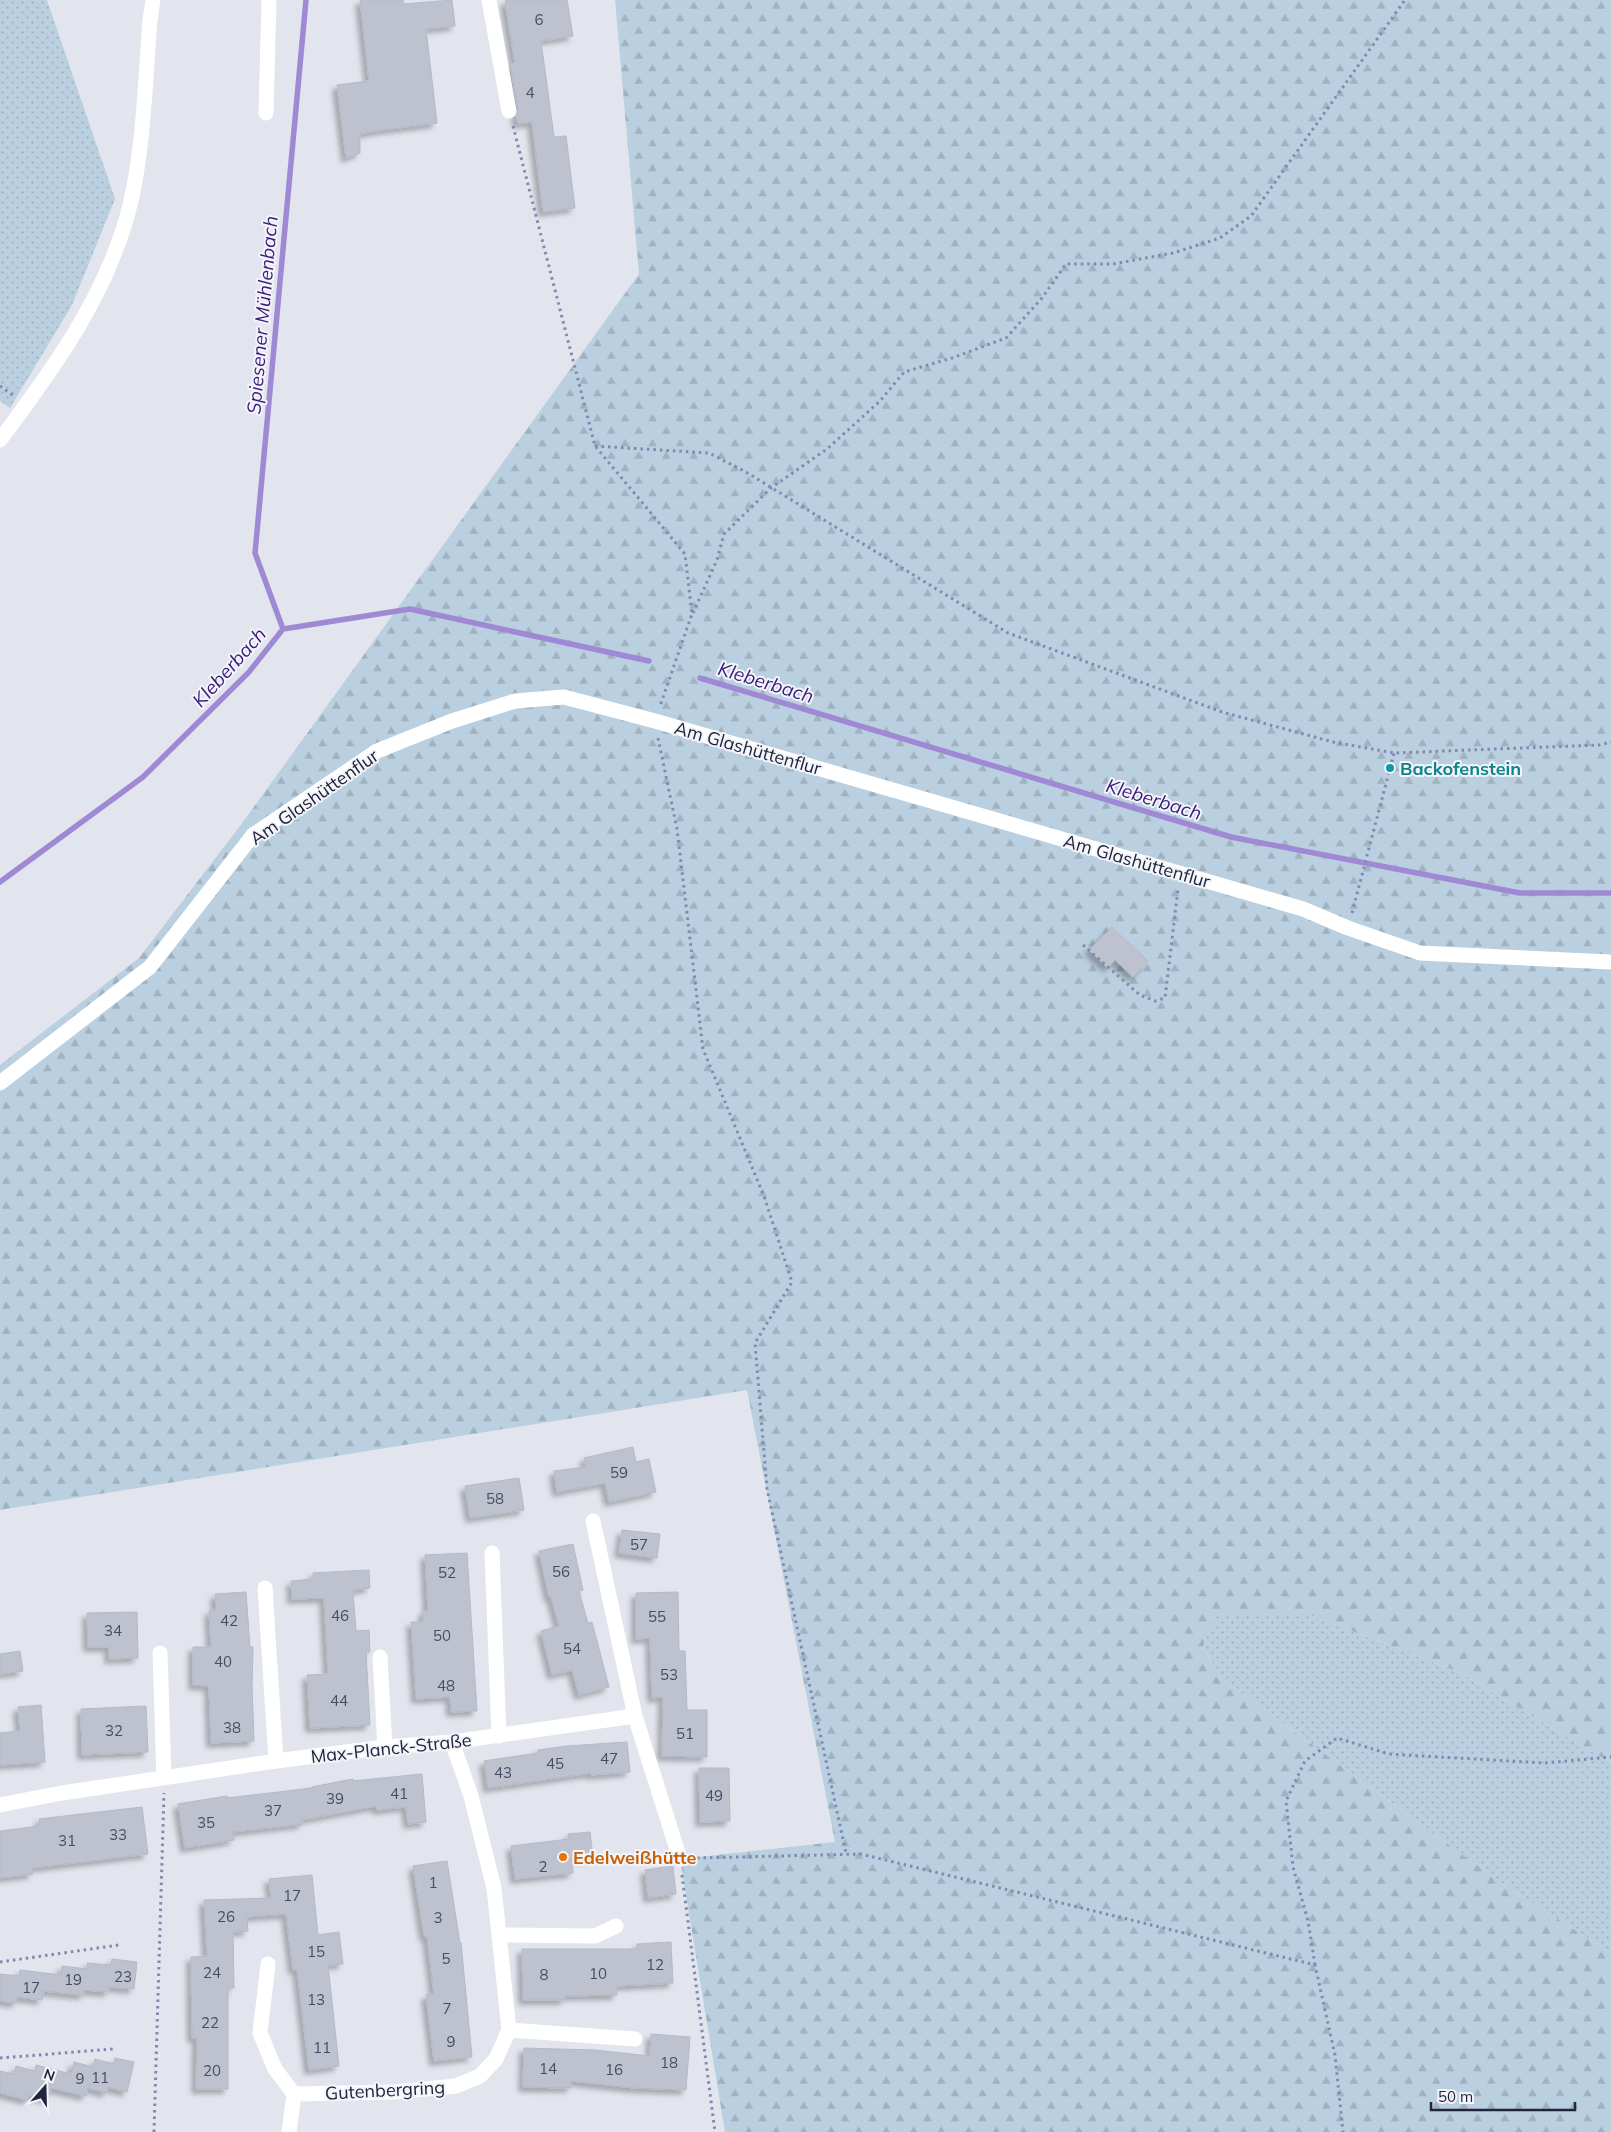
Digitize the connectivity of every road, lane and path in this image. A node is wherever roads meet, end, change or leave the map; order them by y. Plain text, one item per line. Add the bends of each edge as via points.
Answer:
1 (153, 0) edge
2 (269, 0) edge
3 (489, 0) edge
4 (1405, 0) edge
5 (509, 111) joint
6 (266, 113) dead end
7 (0, 440) edge
8 (595, 446) junction
9 (772, 488) junction
10 (692, 614) junction
11 (655, 721) junction
12 (1611, 742) edge
13 (1394, 754) junction
14 (1179, 873) junction
15 (1348, 928) junction
16 (1084, 945) dead end
17 (1611, 962) edge
18 (0, 1083) edge
19 (593, 1521) dead end
20 (492, 1553) dead end
21 (265, 1588) dead end
22 (160, 1653) dead end
23 (380, 1657) dead end
24 (635, 1716) junction
25 (498, 1736) junction
26 (452, 1742) junction
27 (385, 1747) junction
28 (1611, 1758) edge
29 (276, 1761) junction
30 (164, 1777) junction
31 (0, 1805) edge
32 (846, 1853) junction
33 (680, 1859) junction
34 (616, 1926) dead end
35 (500, 1935) junction
36 (119, 1945) dead end
37 (0, 1962) edge
38 (268, 1964) dead end
39 (1315, 1965) junction
40 (509, 2030) junction
41 (635, 2039) dead end
42 (113, 2048) dead end
43 (0, 2058) edge
44 (294, 2094) junction
45 (154, 2132) edge
46 (289, 2132) edge
47 (715, 2132) edge
48 (1343, 2132) edge

1 - 7 street via 137,161 130,205 117,247 84,318
2 - 6 street
3 - 5 street
4 - 9 path via 1251,216 1220,238 1173,253 1113,264 1066,264 1042,298 1006,338 904,372 880,401 827,449
5 - 8 path
8 - 9 path via 709,453
8 - 10 path via 685,554
9 - 10 path via 724,534
9 - 13 path via 1008,634 1222,712 1333,742
10 - 11 path
11 - 14 street, Am Glashüttenflur
11 - 18 street, Am Glashüttenflur via 564,697 514,701 377,751 253,835 150,966
11 - 32 path via 677,830 703,1049 764,1196 792,1282 755,1343 767,1489
12 - 13 path
13 - 15 path
14 - 15 street, Am Glashüttenflur via 1303,909
14 - 16 path via 1165,998 1155,1001 1140,995
15 - 17 street, Am Glashüttenflur via 1420,953
19 - 24 street
20 - 25 street
21 - 29 street
22 - 30 street
23 - 27 street
24 - 25 street, Max-Planck-Straße
24 - 33 street
25 - 26 street, Max-Planck-Straße
26 - 27 street, Max-Planck-Straße
26 - 35 street via 471,1796 492,1879
27 - 29 street, Max-Planck-Straße
28 - 39 path via 1544,1763 1389,1754 1337,1738 1305,1761 1286,1801 1293,1867 1308,1921
29 - 30 street, Max-Planck-Straße
30 - 31 street, Max-Planck-Straße
30 - 45 path
32 - 33 path
32 - 39 path via 861,1854
33 - 47 path
34 - 35 street via 595,1936
35 - 40 street
36 - 37 path
38 - 44 street via 260,2033 275,2070
39 - 48 path via 1335,2055
40 - 41 street
40 - 44 street, Gutenbergring via 496,2058 480,2076 456,2086 395,2092
42 - 43 path
44 - 46 street

